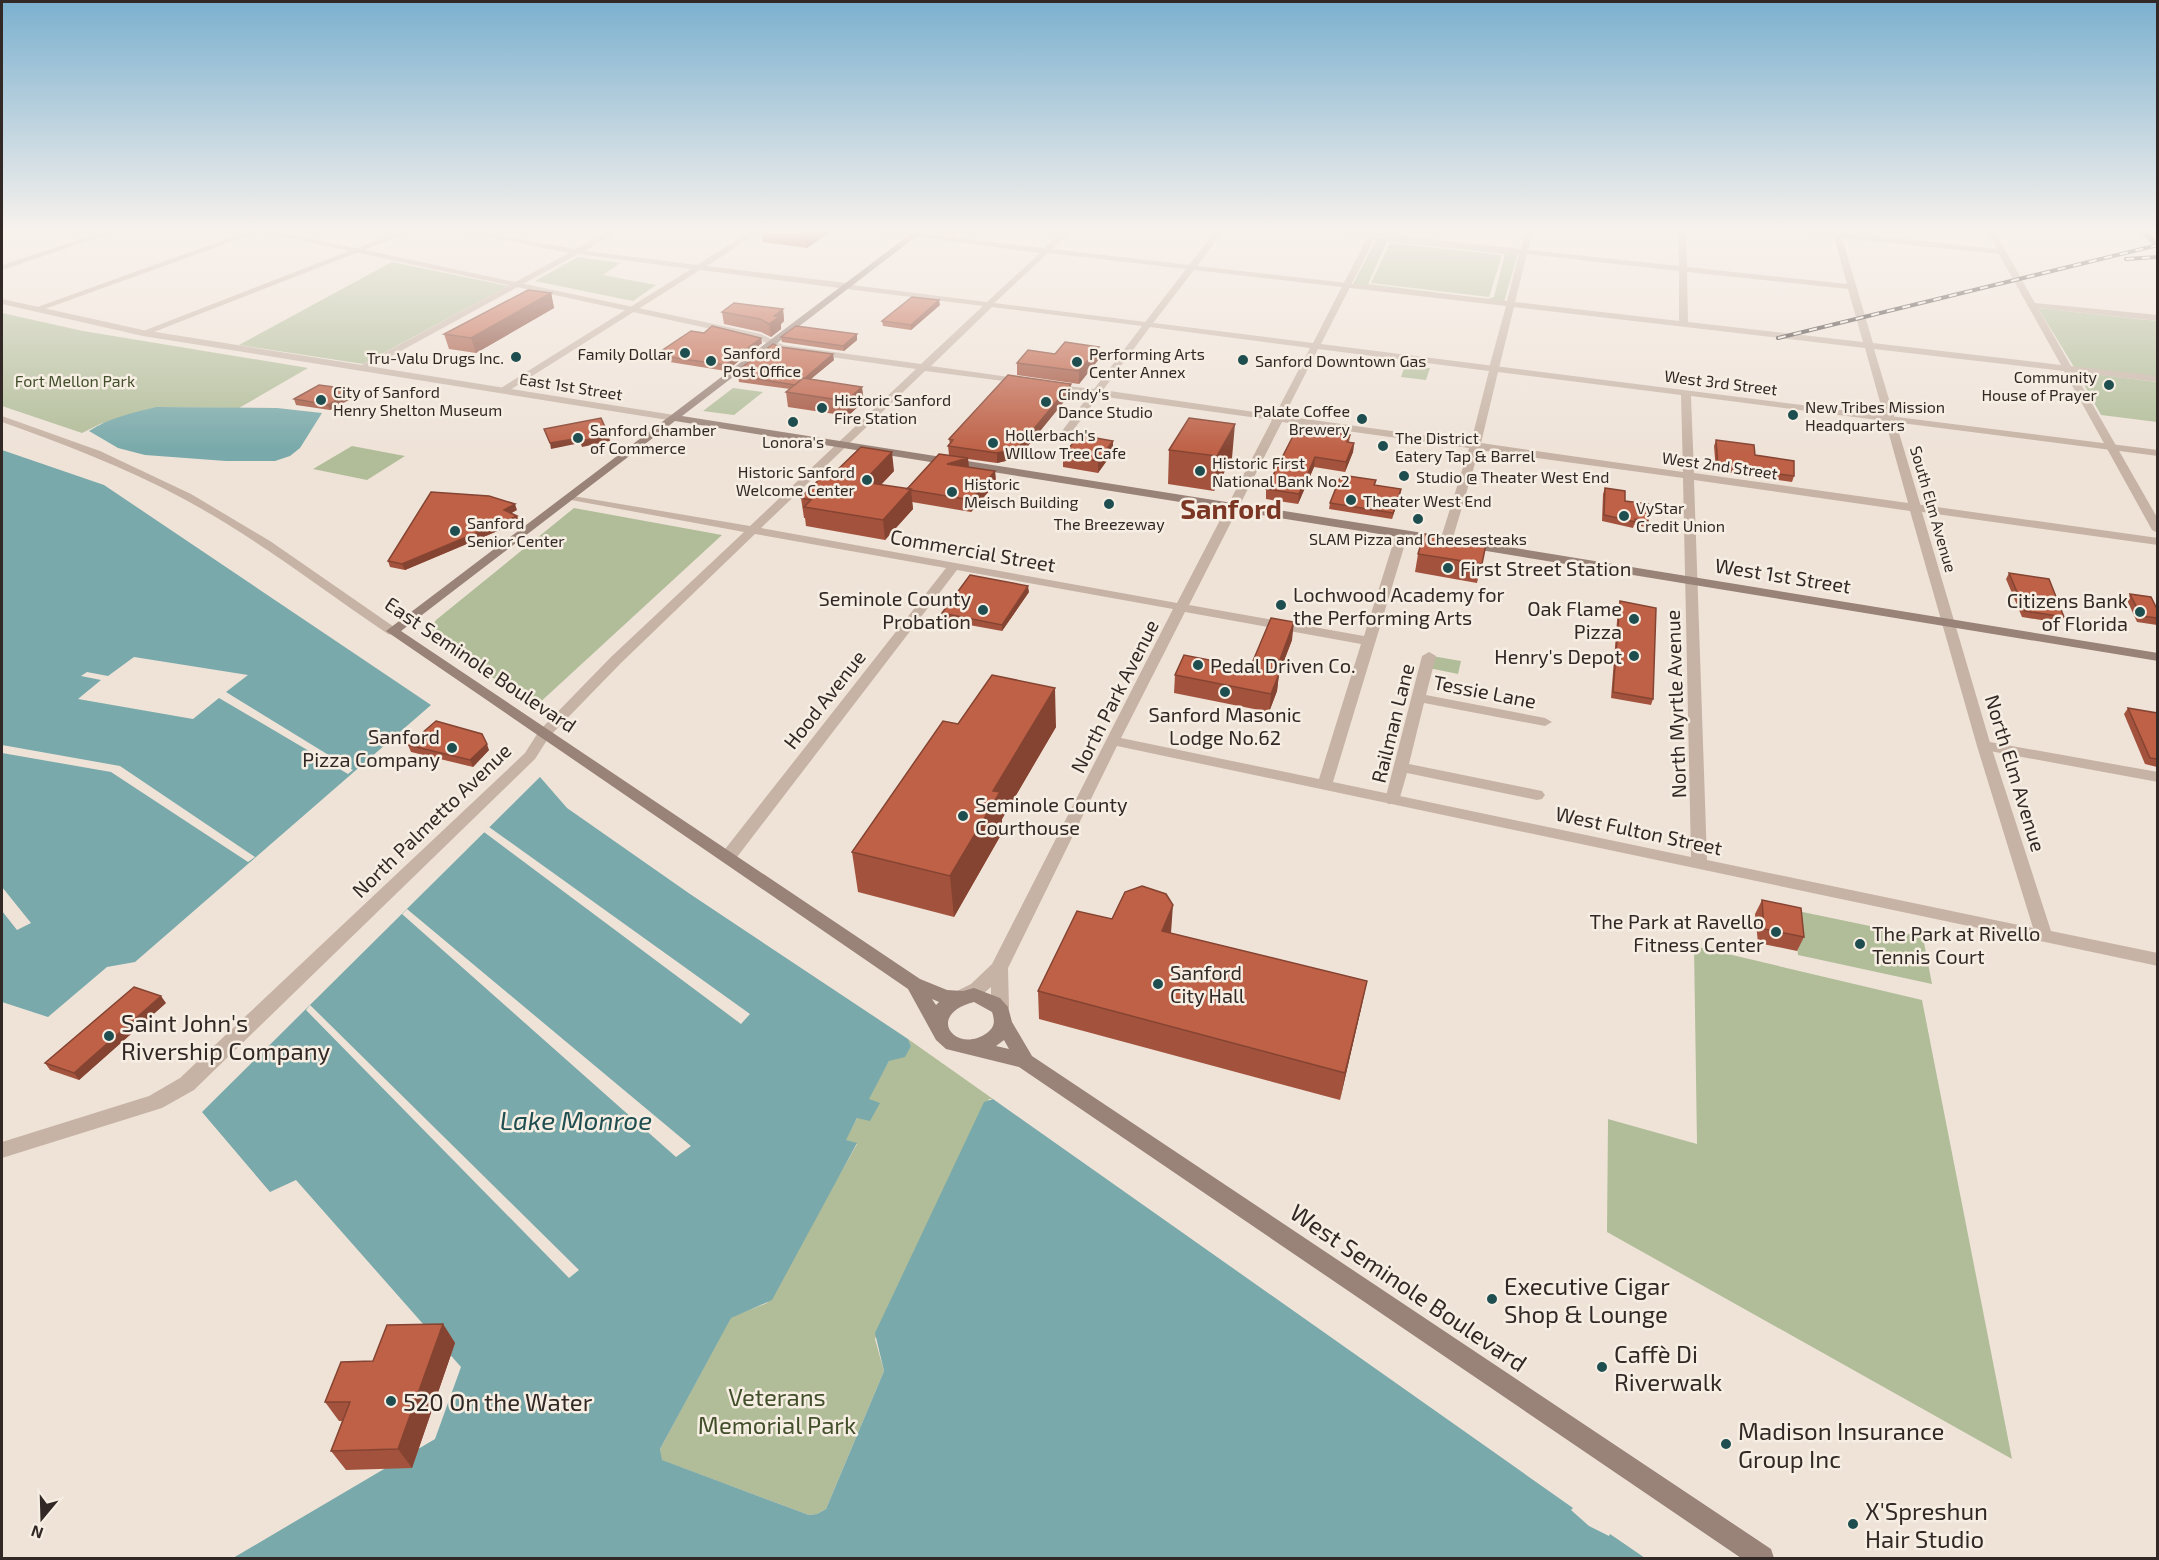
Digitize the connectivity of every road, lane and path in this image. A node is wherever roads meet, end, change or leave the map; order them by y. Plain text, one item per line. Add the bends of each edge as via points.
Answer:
1 (16, 305) edge
2 (48, 305) edge
3 (218, 305) edge
4 (481, 305) edge
5 (608, 305) edge
6 (640, 305) edge
7 (823, 305) edge
8 (989, 305) edge
9 (996, 305) edge
10 (1162, 305) edge
11 (1337, 305) edge
12 (1509, 305) joint
13 (1684, 305) edge
14 (1858, 305) edge
15 (2031, 305) joint
16 (36, 309) junction
17 (632, 310) junction
18 (2157, 318) edge
19 (1147, 325) junction
20 (1684, 325) junction
21 (143, 333) junction
22 (774, 343) junction
23 (1316, 346) junction
24 (1870, 346) junction
25 (922, 367) junction
26 (363, 368) junction
27 (1494, 368) junction
28 (2068, 369) junction
29 (2157, 379) edge
30 (1031, 383) edge
31 (1042, 385) edge
32 (504, 390) junction
33 (1096, 392) junction
34 (1686, 393) junction
35 (675, 418) junction
36 (1279, 418) junction
37 (2, 419) edge
38 (1891, 419) junction
39 (1067, 431) dead end
40 (843, 445) junction
41 (1475, 446) junction
42 (2112, 447) junction
43 (2157, 453) edge
44 (1688, 476) junction
45 (571, 498) junction
46 (1234, 507) junction
47 (1916, 510) junction
48 (753, 530) junction
49 (2157, 530) edge
50 (1402, 534) junction
51 (1446, 541) junction
52 (2157, 542) edge
53 (954, 566) junction
54 (1692, 579) junction
55 (1182, 606) junction
56 (1950, 622) junction
57 (393, 631) junction
58 (1369, 641) junction
59 (1429, 656) dead end
60 (2157, 657) edge
61 (1418, 698) junction
62 (1545, 723) dead end
63 (544, 734) junction
64 (1112, 741) junction
65 (1984, 746) junction
66 (1402, 767) junction
67 (2157, 777) edge
68 (1324, 786) junction
69 (1537, 795) dead end
70 (1393, 800) junction
71 (728, 857) junction
72 (1700, 864) junction
73 (2044, 936) junction
74 (2157, 960) edge
75 (999, 968) junction
76 (914, 984) junction
77 (961, 997) junction
78 (1002, 1016) junction
79 (937, 1023) junction
80 (975, 1048) junction
81 (1025, 1061) junction
82 (2, 1150) edge
83 (1762, 1558) edge

1 - 16 street, East 1st Street
2 - 16 street
3 - 21 street
4 - 26 street
5 - 17 street
6 - 17 street
7 - 22 main road
8 - 25 street, North Palmetto Avenue
9 - 19 street, West 3rd Street
10 - 19 street
11 - 23 street, North Park Avenue
12 - 20 street
12 - 27 street
13 - 20 street
14 - 24 street, South Elm Avenue
15 - 18 street
15 - 28 street
16 - 21 street, East 1st Street
17 - 22 street
17 - 32 street
19 - 23 street, West 3rd Street
19 - 33 street
20 - 24 street
21 - 26 street, East 1st Street
22 - 25 street
22 - 35 main road
23 - 27 street, West 3rd Street
23 - 36 street, North Park Avenue
24 - 28 street
24 - 38 street, South Elm Avenue
25 - 30 street
25 - 40 street, North Palmetto Avenue
26 - 32 street, East 1st Street
27 - 34 street, West 3rd Street
27 - 41 street
28 - 29 street
28 - 42 street
31 - 33 street, West 2nd Street
32 - 35 street, East 1st Street
33 - 36 street, West 2nd Street
33 - 39 street
34 - 38 street, West 3rd Street
34 - 44 street, North Myrtle Avenue
35 - 40 main road, West 1st Street
35 - 45 main road
36 - 41 street, West 2nd Street
36 - 46 street, North Park Avenue
37 - 57 street, East Seminole Boulevard via 108,458 186,496
38 - 42 street, West 3rd Street
38 - 47 street, South Elm Avenue
40 - 46 main road, West 1st Street
40 - 48 street, North Palmetto Avenue
41 - 44 street, West 2nd Street
41 - 51 street
42 - 43 street, West 3rd Street
42 - 49 street
44 - 47 street, West 2nd Street
44 - 54 street, North Myrtle Avenue
45 - 48 street, Commercial Street
45 - 57 main road
46 - 50 main road, West 1st Street
46 - 55 street, North Park Avenue
47 - 52 street, West 2nd Street
47 - 56 street, South Elm Avenue
48 - 53 street, Commercial Street
48 - 63 street, North Palmetto Avenue
50 - 51 main road, West 1st Street
50 - 58 street
51 - 54 main road, West 1st Street
53 - 55 street, Commercial Street
53 - 71 street, Hood Avenue
54 - 56 main road, West 1st Street
54 - 72 street, North Myrtle Avenue
55 - 58 street, Commercial Street
55 - 64 street, North Park Avenue
56 - 60 main road, West 1st Street
56 - 65 street, North Elm Avenue
57 - 63 main road, East Seminole Boulevard
58 - 68 street
59 - 61 street, Railman Lane
61 - 62 street, Tessie Lane
61 - 66 street, Railman Lane
63 - 71 main road, East Seminole Boulevard
63 - 82 street, North Palmetto Avenue via 530,756 492,794 187,1084 155,1102
64 - 68 street, West Fulton Street
64 - 75 street, North Park Avenue
65 - 67 street
65 - 73 street, North Elm Avenue
66 - 69 street
66 - 70 street, Railman Lane
68 - 70 street, West Fulton Street
70 - 72 street, West Fulton Street
71 - 76 main road, East Seminole Boulevard
72 - 73 street, West Fulton Street
73 - 74 street, West Fulton Street
75 - 77 street via 977,989
75 - 78 street
76 - 77 main road, East Seminole Boulevard via 946,997
76 - 79 main road, East Seminole Boulevard
77 - 78 main road via 985,997
77 - 79 main road via 944,1006
78 - 80 main road via 1001,1032 994,1040
78 - 81 main road, West Seminole Boulevard
79 - 80 main road, West Seminole Boulevard via 944,1039 963,1048
80 - 81 main road, West Seminole Boulevard
81 - 83 main road, West Seminole Boulevard

